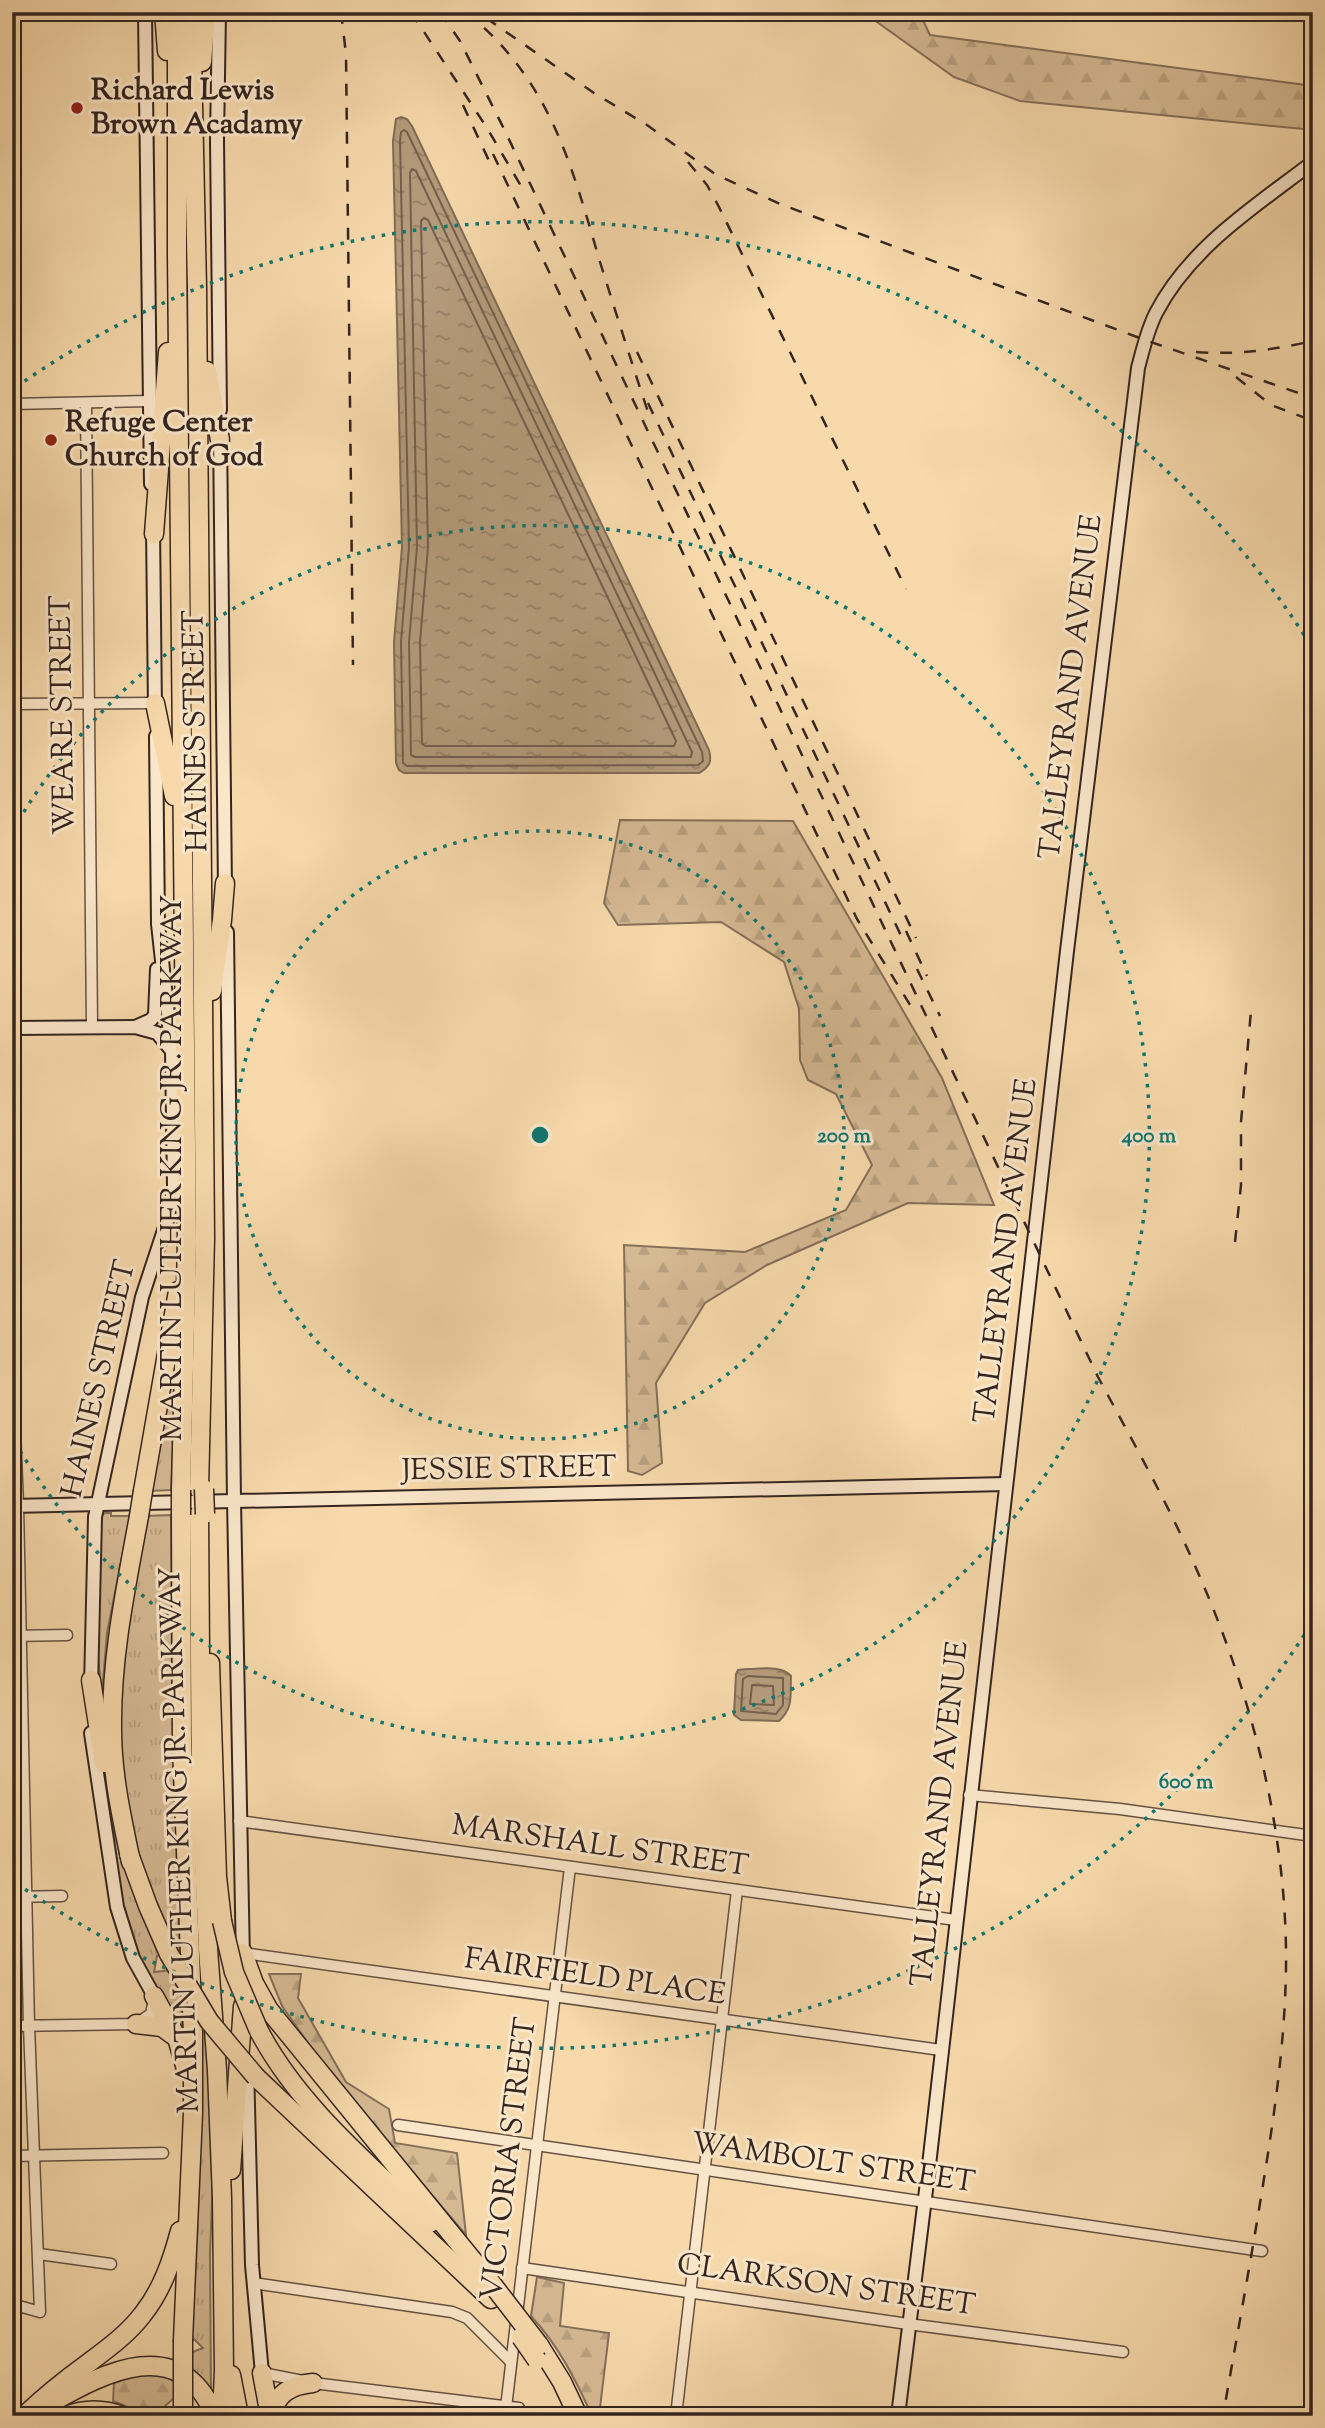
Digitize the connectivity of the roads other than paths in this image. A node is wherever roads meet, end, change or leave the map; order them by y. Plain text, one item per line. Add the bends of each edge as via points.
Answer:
1 (145, 12) edge
2 (164, 12) edge
3 (177, 12) edge
4 (191, 12) edge
5 (206, 12) edge
6 (219, 12) edge
7 (194, 110) junction
8 (1313, 162) edge
9 (177, 201) junction
10 (177, 255) junction
11 (197, 288) junction
12 (149, 401) junction
13 (86, 403) junction
14 (12, 404) edge
15 (220, 440) junction
16 (153, 534) junction
17 (155, 703) junction
18 (12, 704) edge
19 (88, 704) junction
20 (184, 878) junction
21 (225, 883) junction
22 (158, 924) junction
23 (92, 1027) junction
24 (135, 1027) junction
25 (12, 1028) edge
26 (172, 1052) junction
27 (204, 1060) junction
28 (187, 1243) junction
29 (12, 1352) edge
30 (1006, 1484) junction
31 (195, 1489) junction
32 (234, 1501) junction
33 (15, 1506) edge
34 (97, 1506) junction
35 (195, 1514) junction
36 (16, 1635) edge
37 (67, 1635) dead end
38 (91, 1679) junction
39 (24, 1766) junction
40 (12, 1767) edge
41 (969, 1795) junction
42 (239, 1821) junction
43 (1313, 1836) edge
44 (131, 1863) junction
45 (570, 1867) junction
46 (737, 1891) junction
47 (12, 1896) edge
48 (27, 1896) junction
49 (62, 1896) dead end
50 (956, 1920) junction
51 (243, 1953) junction
52 (153, 1996) junction
53 (553, 1996) junction
54 (243, 2006) junction
55 (722, 2021) junction
56 (136, 2024) junction
57 (12, 2026) edge
58 (29, 2026) junction
59 (177, 2038) junction
60 (942, 2050) junction
61 (193, 2113) junction
62 (398, 2125) dead end
63 (536, 2146) junction
64 (163, 2153) dead end
65 (34, 2155) junction
66 (12, 2156) edge
67 (704, 2171) junction
68 (189, 2186) junction
69 (924, 2203) junction
70 (1262, 2251) dead end
71 (39, 2254) junction
72 (111, 2264) dead end
73 (522, 2267) junction
74 (222, 2268) junction
75 (253, 2283) junction
76 (491, 2291) junction
77 (690, 2292) junction
78 (12, 2304) edge
79 (223, 2323) junction
80 (908, 2324) junction
81 (1123, 2352) dead end
82 (538, 2353) junction
83 (511, 2362) junction
84 (262, 2373) junction
85 (313, 2384) junction
86 (519, 2408) dead end
87 (506, 2411) edge
88 (24, 2416) edge
89 (30, 2416) edge
90 (66, 2416) edge
91 (123, 2416) edge
92 (183, 2416) edge
93 (215, 2416) edge
94 (224, 2416) edge
95 (239, 2416) edge
96 (271, 2416) edge
97 (566, 2416) edge
98 (578, 2416) edge
99 (676, 2416) edge
100 (898, 2416) edge

1 - 12 street, HAINES STREET
2 - 9 highway
3 - 9 highway, MARTIN LUTHER KING JR. PARKWAY
4 - 7 highway, MARTIN LUTHER KING JR. PARKWAY
5 - 7 highway
6 - 15 street, HAINES STREET
7 - 11 highway, MARTIN LUTHER KING JR. PARKWAY
8 - 30 street, TALLEYRAND AVENUE via 1203,248 1184,270 1156,313 1138,369
9 - 10 highway, MARTIN LUTHER KING JR. PARKWAY
10 - 16 highway
10 - 20 highway, MARTIN LUTHER KING JR. PARKWAY
11 - 15 highway
11 - 27 highway, MARTIN LUTHER KING JR. PARKWAY
12 - 13 street
12 - 16 street, HAINES STREET
13 - 14 street
13 - 19 street, WEARE STREET
15 - 21 street, HAINES STREET
16 - 17 street, HAINES STREET
17 - 19 street
17 - 20 highway via 172,782
17 - 22 street, HAINES STREET
18 - 19 street
19 - 23 street, WEARE STREET
20 - 28 highway, MARTIN LUTHER KING JR. PARKWAY
21 - 27 highway
21 - 32 street, HAINES STREET
22 - 24 street via 156,1008 151,1020
22 - 26 street, HAINES STREET
23 - 24 street
23 - 25 street
24 - 26 street via 157,1033
26 - 34 street, HAINES STREET via 172,1200 142,1297
27 - 31 highway, MARTIN LUTHER KING JR. PARKWAY via 205,1238
28 - 31 highway, MARTIN LUTHER KING JR. PARKWAY
28 - 44 highway, bridge via 119,1624 113,1683 119,1803
29 - 33 street
30 - 32 street, JESSIE STREET
30 - 41 street, TALLEYRAND AVENUE
31 - 35 highway, MARTIN LUTHER KING JR. PARKWAY, bridge
32 - 34 street, JESSIE STREET
32 - 42 street, HAINES STREET
33 - 34 street, JESSIE STREET
33 - 36 street
34 - 38 street, HAINES STREET
35 - 61 highway, MARTIN LUTHER KING JR. PARKWAY via 180,1672
35 - 74 highway, MARTIN LUTHER KING JR. PARKWAY via 201,1798 217,2070
35 - 76 highway, bridge via 222,1921 234,1972 259,2031 313,2108
36 - 37 street
36 - 39 street
38 - 44 highway via 104,1763
38 - 52 street, HAINES STREET via 94,1756 115,1897 127,1942
39 - 40 street
39 - 48 street
41 - 43 street via 1119,1809
41 - 50 street, TALLEYRAND AVENUE
42 - 45 street, MARSHALL STREET
42 - 51 street, HAINES STREET
44 - 76 highway, bridge via 169,1954 209,2021 256,2077
45 - 46 street, MARSHALL STREET
45 - 53 street, VICTORIA STREET
46 - 50 street, MARSHALL STREET
46 - 55 street
47 - 48 street
48 - 49 street
48 - 58 street
50 - 60 street, TALLEYRAND AVENUE
51 - 53 street, FAIRFIELD PLACE
51 - 54 street, HAINES STREET
51 - 76 highway via 269,2010
52 - 56 street via 151,2014
52 - 59 highway
53 - 55 street, FAIRFIELD PLACE
53 - 63 street, VICTORIA STREET
54 - 74 highway
54 - 75 street, HAINES STREET
55 - 60 street, FAIRFIELD PLACE
55 - 67 street
56 - 58 street
56 - 59 highway via 162,2027
57 - 58 street
58 - 65 street
59 - 61 highway
60 - 69 street, TALLEYRAND AVENUE
61 - 68 highway, MARTIN LUTHER KING JR. PARKWAY
62 - 63 street, WAMBOLT STREET
63 - 67 street, WAMBOLT STREET
63 - 73 street, VICTORIA STREET
64 - 65 street
65 - 66 street
65 - 71 street
67 - 69 street, WAMBOLT STREET
67 - 77 street
68 - 88 highway via 171,2262 148,2308 119,2339
68 - 92 highway, bridge
69 - 70 street, WAMBOLT STREET
69 - 80 street, TALLEYRAND AVENUE
71 - 72 street
71 - 78 street via 40,2312
73 - 77 street, CLARKSON STREET
73 - 83 street, VICTORIA STREET
74 - 79 highway, MARTIN LUTHER KING JR. PARKWAY
75 - 83 street via 452,2312 467,2318
75 - 84 street, HAINES STREET
76 - 82 highway, bridge
77 - 80 street, CLARKSON STREET
77 - 99 street
79 - 94 highway
79 - 95 highway
80 - 81 street, CLARKSON STREET
80 - 100 street, TALLEYRAND AVENUE
82 - 97 highway
82 - 98 highway via 562,2382
83 - 87 street, VICTORIA STREET
84 - 85 street
84 - 96 highway
85 - 87 street
85 - 96 highway via 284,2392
86 - 87 street
89 - 93 highway via 101,2377 144,2365 188,2379
90 - 91 highway via 92,2410

